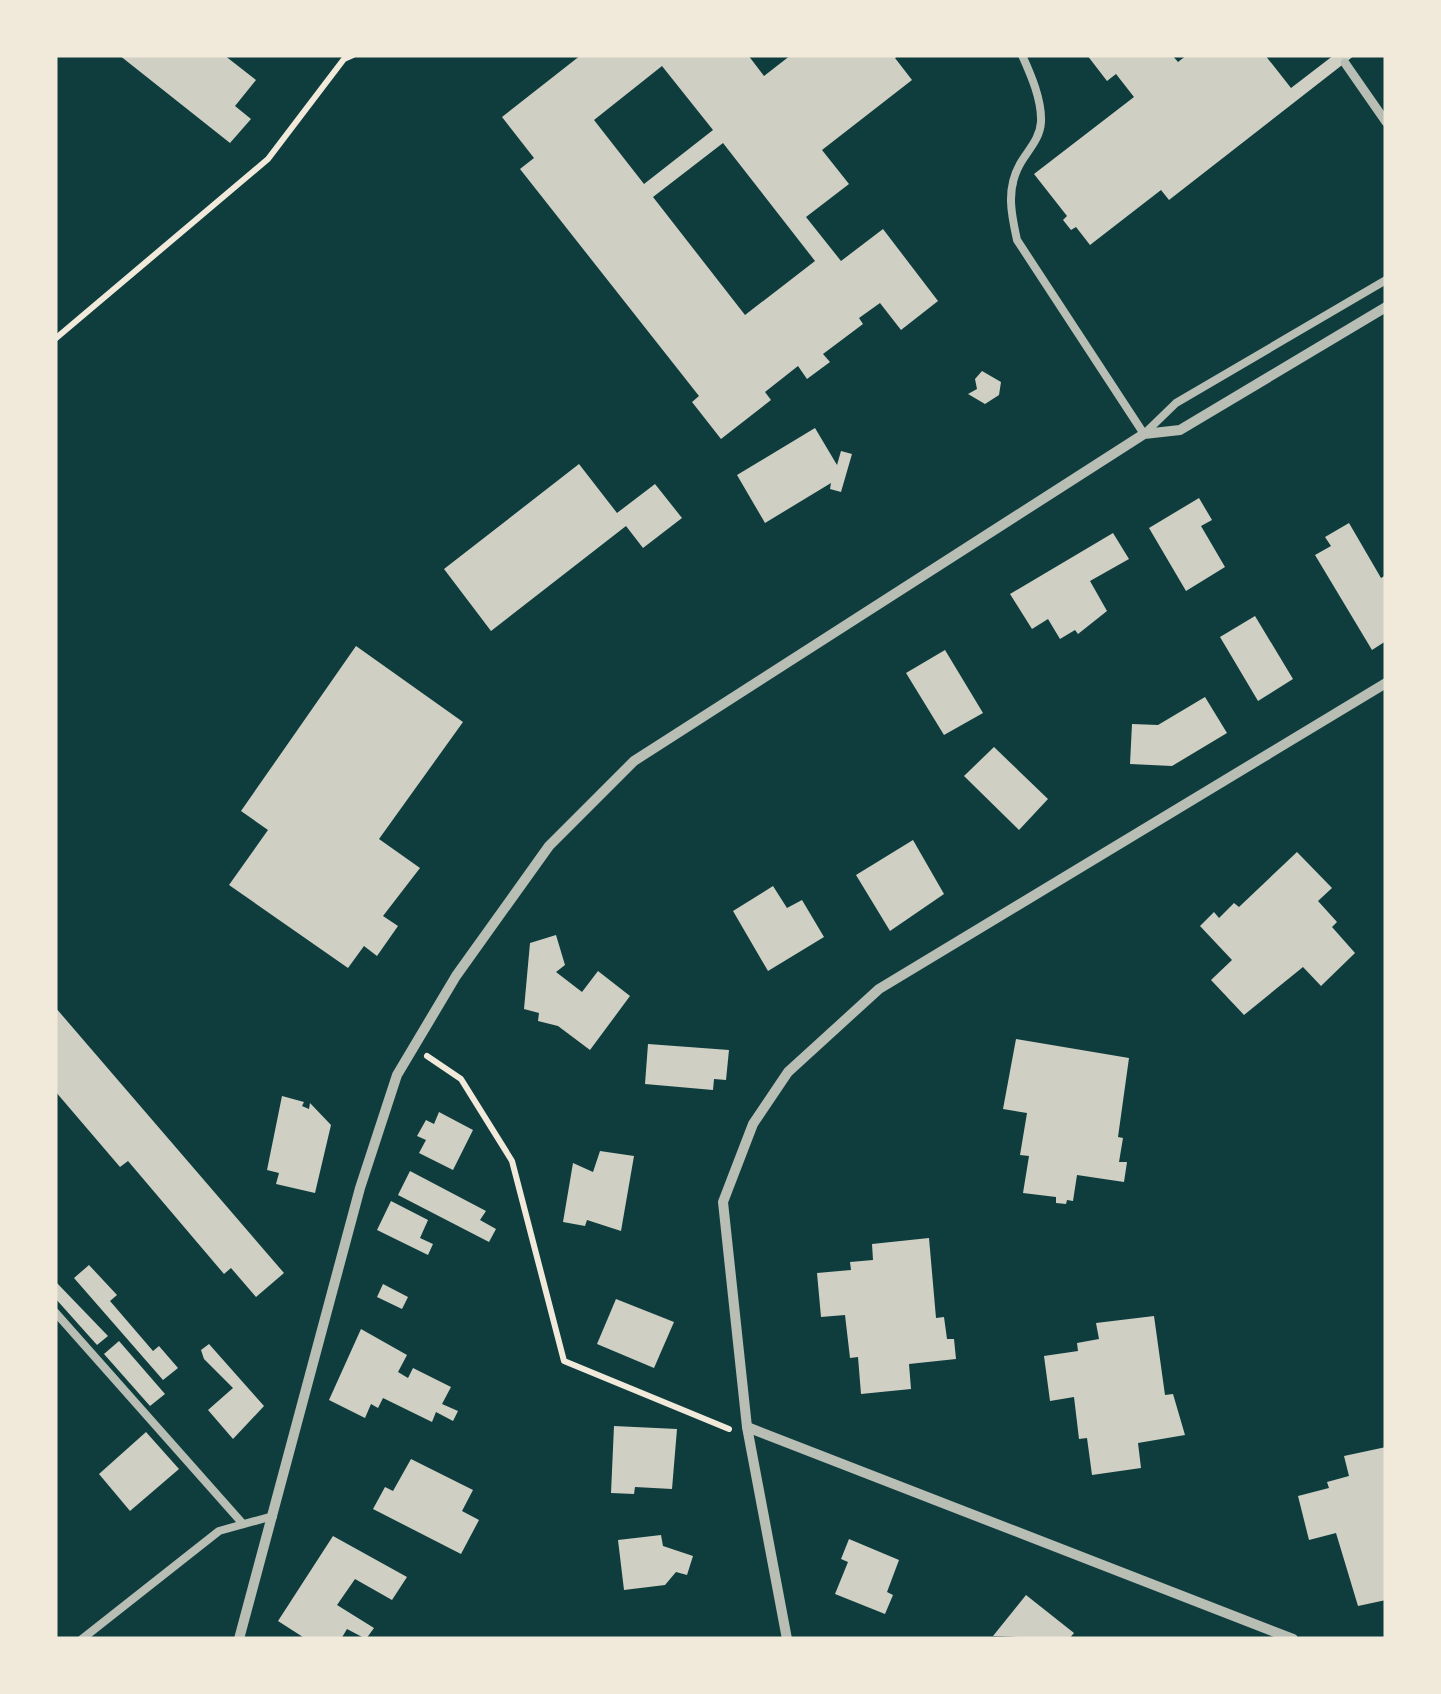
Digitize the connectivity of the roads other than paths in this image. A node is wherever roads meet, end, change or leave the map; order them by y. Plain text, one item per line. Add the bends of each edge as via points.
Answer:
1 (1022, 55) edge
2 (1344, 63) dead end
3 (1386, 122) edge
4 (1386, 280) edge
5 (1386, 307) edge
6 (1144, 434) junction
7 (1386, 683) edge
8 (55, 1312) edge
9 (748, 1432) junction
10 (275, 1516) junction
11 (243, 1524) junction
12 (82, 1639) edge
13 (239, 1639) edge
14 (787, 1639) edge
15 (1293, 1639) edge

1 - 6 lane via 1041,120 1012,185 1017,240
2 - 3 street
4 - 6 lane via 1176,403
5 - 6 street via 1180,430
6 - 10 street via 634,761 549,846 456,976 397,1075 360,1188
7 - 9 street via 879,989 788,1072 753,1124 723,1202
8 - 11 lane
9 - 14 street
9 - 15 street
10 - 11 lane
10 - 13 street
11 - 12 lane via 219,1531

